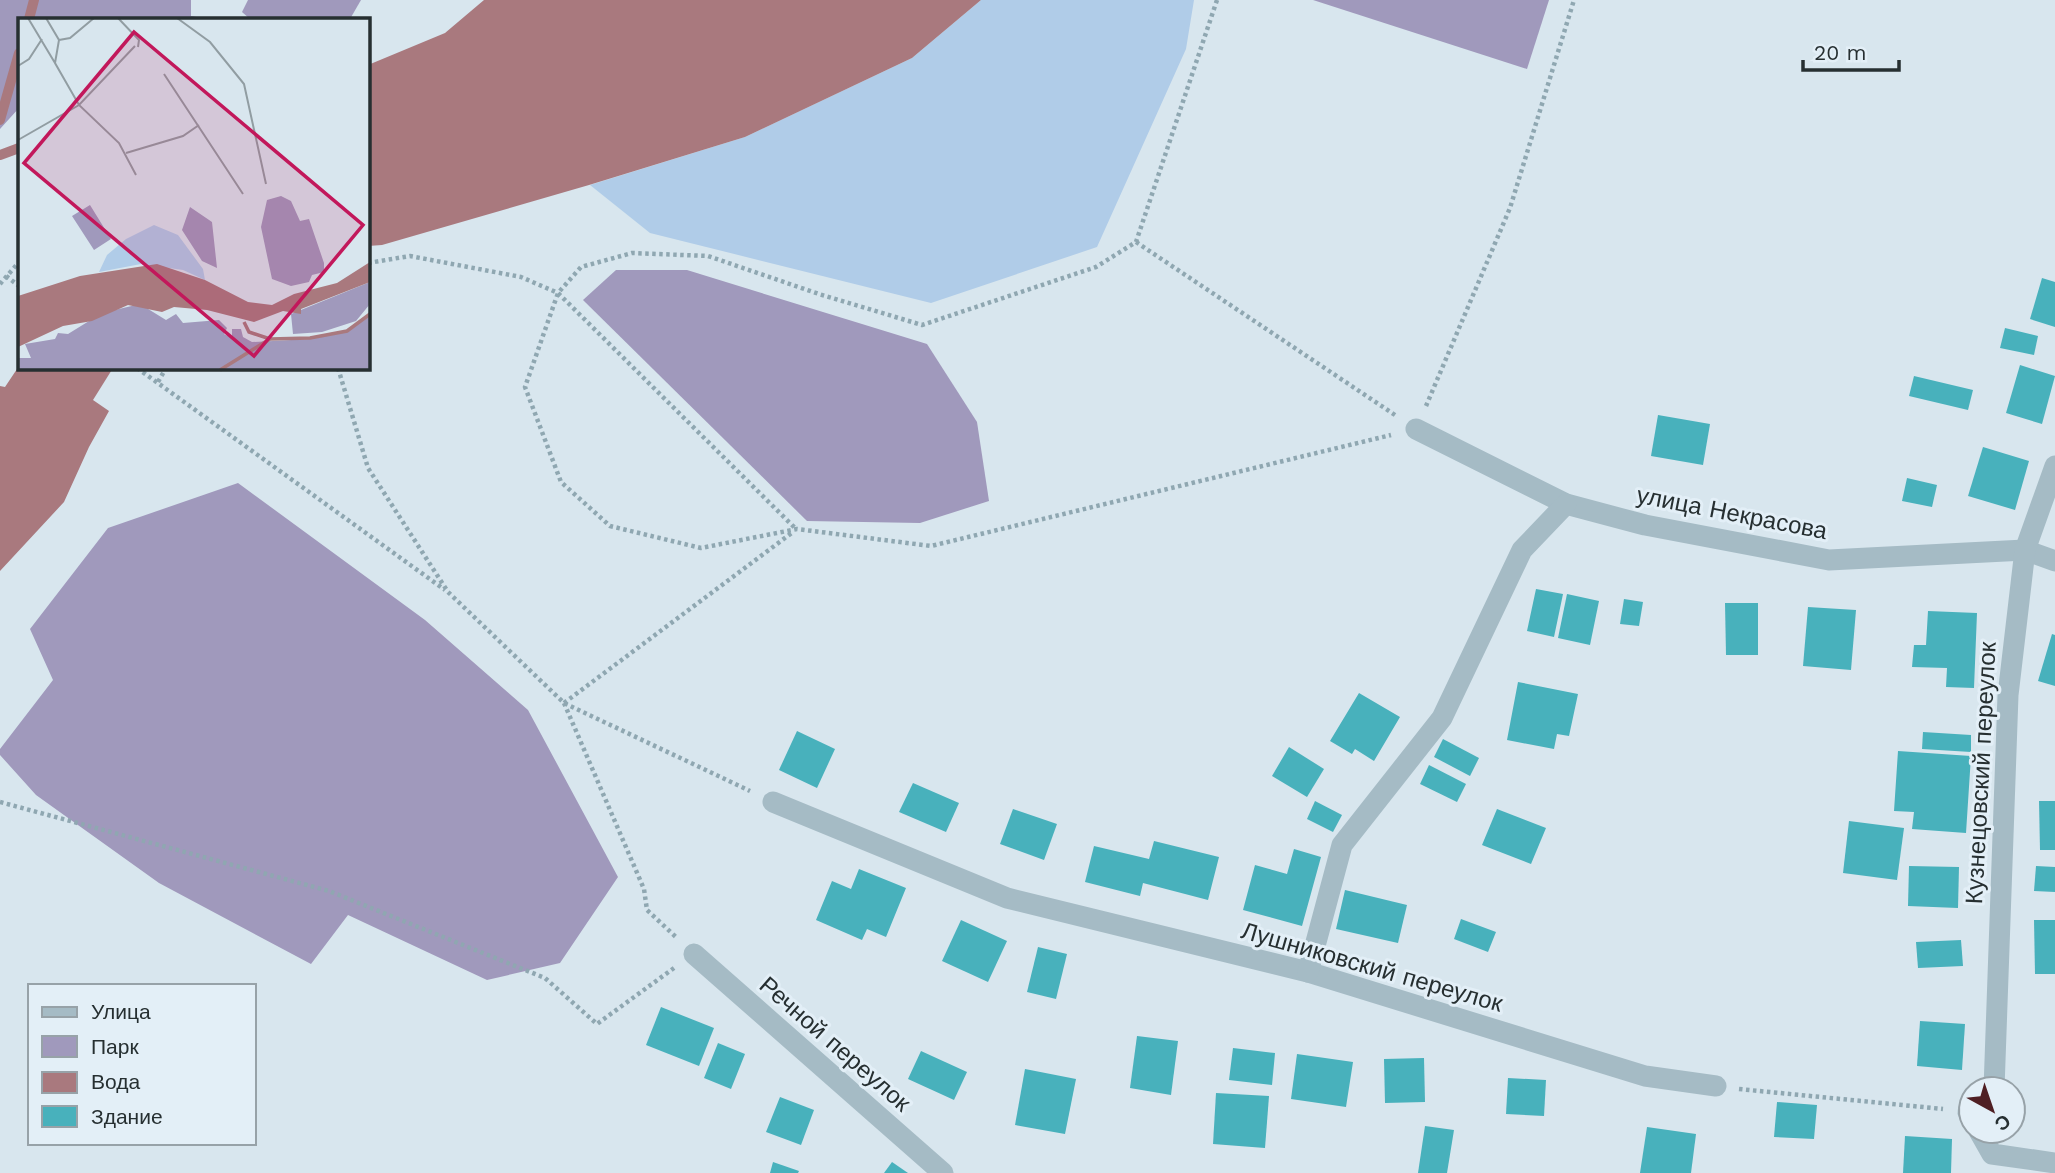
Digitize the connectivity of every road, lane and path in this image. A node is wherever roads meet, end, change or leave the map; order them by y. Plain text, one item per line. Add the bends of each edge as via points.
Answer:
1 (1217, 0) edge
2 (1574, 0) edge
3 (1136, 242) junction
4 (18, 263) edge
5 (369, 263) edge
6 (6, 276) junction
7 (0, 284) edge
8 (18, 285) edge
9 (558, 293) junction
10 (138, 369) edge
11 (165, 369) edge
12 (338, 369) edge
13 (158, 382) junction
14 (1416, 429) junction
15 (2055, 466) edge
16 (1566, 504) junction
17 (797, 529) junction
18 (2025, 550) junction
19 (2055, 561) edge
20 (448, 592) junction
21 (564, 703) junction
22 (0, 802) edge
23 (773, 802) joint
24 (694, 954) junction
25 (1308, 972) junction
26 (1994, 1075) edge
27 (1716, 1086) joint
28 (1957, 1113) edge
29 (1987, 1145) edge
30 (2055, 1163) edge
31 (943, 1173) edge

1 - 3 path
2 - 14 path via 1510,208
3 - 9 path via 1096,267 922,325 708,256 632,253 580,267
3 - 14 path
4 - 6 path
5 - 9 path via 410,256 521,277
6 - 7 path
6 - 8 path
9 - 17 path
9 - 17 path via 525,387 561,482 610,526 701,548
10 - 13 path
11 - 13 path
12 - 20 path via 368,468
13 - 20 path
14 - 16 street, улица Некрасова
14 - 17 path via 932,547
15 - 18 street, Кузнецовский переулок
16 - 18 street, улица Некрасова via 1645,525 1829,560
16 - 25 street via 1522,550 1442,718 1342,845
17 - 21 path
18 - 19 street, улица Некрасова
18 - 26 street, Кузнецовский переулок via 2008,695
20 - 21 path
21 - 23 path
21 - 24 path via 644,889 646,910
22 - 24 path via 329,891 545,978 597,1024
23 - 25 street, Лушниковский переулок via 1007,898
24 - 31 street, Речной переулок
25 - 27 street, Лушниковский переулок via 1645,1076
27 - 28 path
29 - 30 street via 1992,1154

